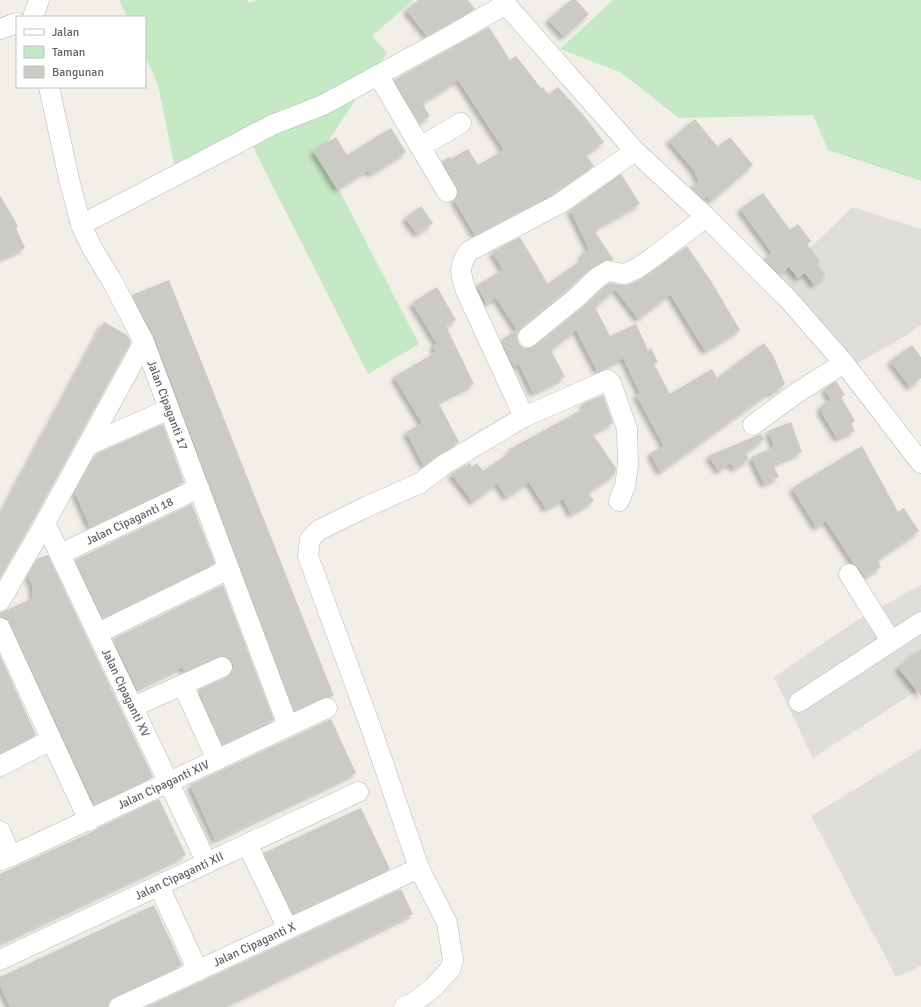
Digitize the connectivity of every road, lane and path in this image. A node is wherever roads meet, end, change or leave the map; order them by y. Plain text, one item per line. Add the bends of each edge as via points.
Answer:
1 (39, 0) edge
2 (504, 2) edge
3 (33, 16) edge
4 (16, 23) edge
5 (0, 29) edge
6 (378, 75) junction
7 (49, 88) edge
8 (461, 123) dead end
9 (420, 147) junction
10 (635, 151) junction
11 (447, 192) dead end
12 (706, 217) junction
13 (81, 225) junction
14 (528, 337) dead end
15 (144, 342) junction
16 (844, 363) junction
17 (169, 409) junction
18 (524, 417) junction
19 (753, 425) dead end
20 (88, 445) junction
21 (921, 463) edge
22 (199, 488) junction
23 (619, 501) dead end
24 (45, 522) junction
25 (60, 554) junction
26 (229, 569) junction
27 (850, 574) dead end
28 (0, 601) edge
29 (921, 622) edge
30 (0, 628) edge
31 (98, 633) junction
32 (891, 641) junction
33 (222, 667) dead end
34 (183, 684) junction
35 (799, 702) dead end
36 (133, 707) junction
37 (327, 708) dead end
38 (288, 726) junction
39 (51, 740) junction
40 (217, 760) junction
41 (0, 766) edge
42 (169, 782) junction
43 (358, 792) dead end
44 (89, 821) junction
45 (0, 831) edge
46 (247, 844) junction
47 (6, 858) edge
48 (207, 863) junction
49 (419, 868) junction
50 (159, 886) junction
51 (288, 929) junction
52 (0, 960) edge
53 (198, 971) junction
54 (411, 1006) edge
55 (119, 1007) edge

1 - 3 street
2 - 6 street via 452,35
2 - 10 street
4 - 5 street
6 - 9 street
6 - 13 street via 323,105 272,125
7 - 13 street, Jalan Cipaganti 17
8 - 9 street
9 - 11 street
10 - 12 street
10 - 18 street via 559,204 469,251 463,260 460,271 466,291
12 - 14 street via 636,269 624,274 608,272 598,277
12 - 16 street via 789,300
13 - 15 street, Jalan Cipaganti 17
15 - 17 street, Jalan Cipaganti 17
15 - 20 street
16 - 19 street
16 - 21 street
17 - 20 street
17 - 22 street, Jalan Cipaganti 17
18 - 23 street via 604,380 609,381 627,429 628,465 625,486
18 - 49 street via 445,464 420,482 319,530 310,539 308,556
20 - 24 street
22 - 25 street, Jalan Cipaganti 18
22 - 26 street, Jalan Cipaganti 17
24 - 25 street, Jalan Cipaganti XV
24 - 28 street
25 - 31 street, Jalan Cipaganti XV
26 - 31 street
26 - 38 street, Jalan Cipaganti 17
27 - 32 street
29 - 32 street
30 - 39 street
31 - 36 street, Jalan Cipaganti XV
32 - 35 street
33 - 34 street
34 - 36 street
34 - 40 street
36 - 42 street, Jalan Cipaganti XV
37 - 38 street, Jalan Cipaganti XIV
38 - 40 street, Jalan Cipaganti XIV
39 - 41 street
39 - 44 street
40 - 42 street, Jalan Cipaganti XIV
42 - 44 street, Jalan Cipaganti XIV
42 - 48 street, Jalan Cipaganti XV
43 - 46 street, Jalan Cipaganti XII
44 - 47 street, Jalan Cipaganti XIV
45 - 47 street
46 - 48 street, Jalan Cipaganti XII
46 - 51 street
48 - 50 street, Jalan Cipaganti XII
49 - 51 street, Jalan Cipaganti X
49 - 54 street via 448,923 453,960 445,976
50 - 52 street, Jalan Cipaganti XII
50 - 53 street
51 - 53 street, Jalan Cipaganti X
53 - 55 street, Jalan Cipaganti X

